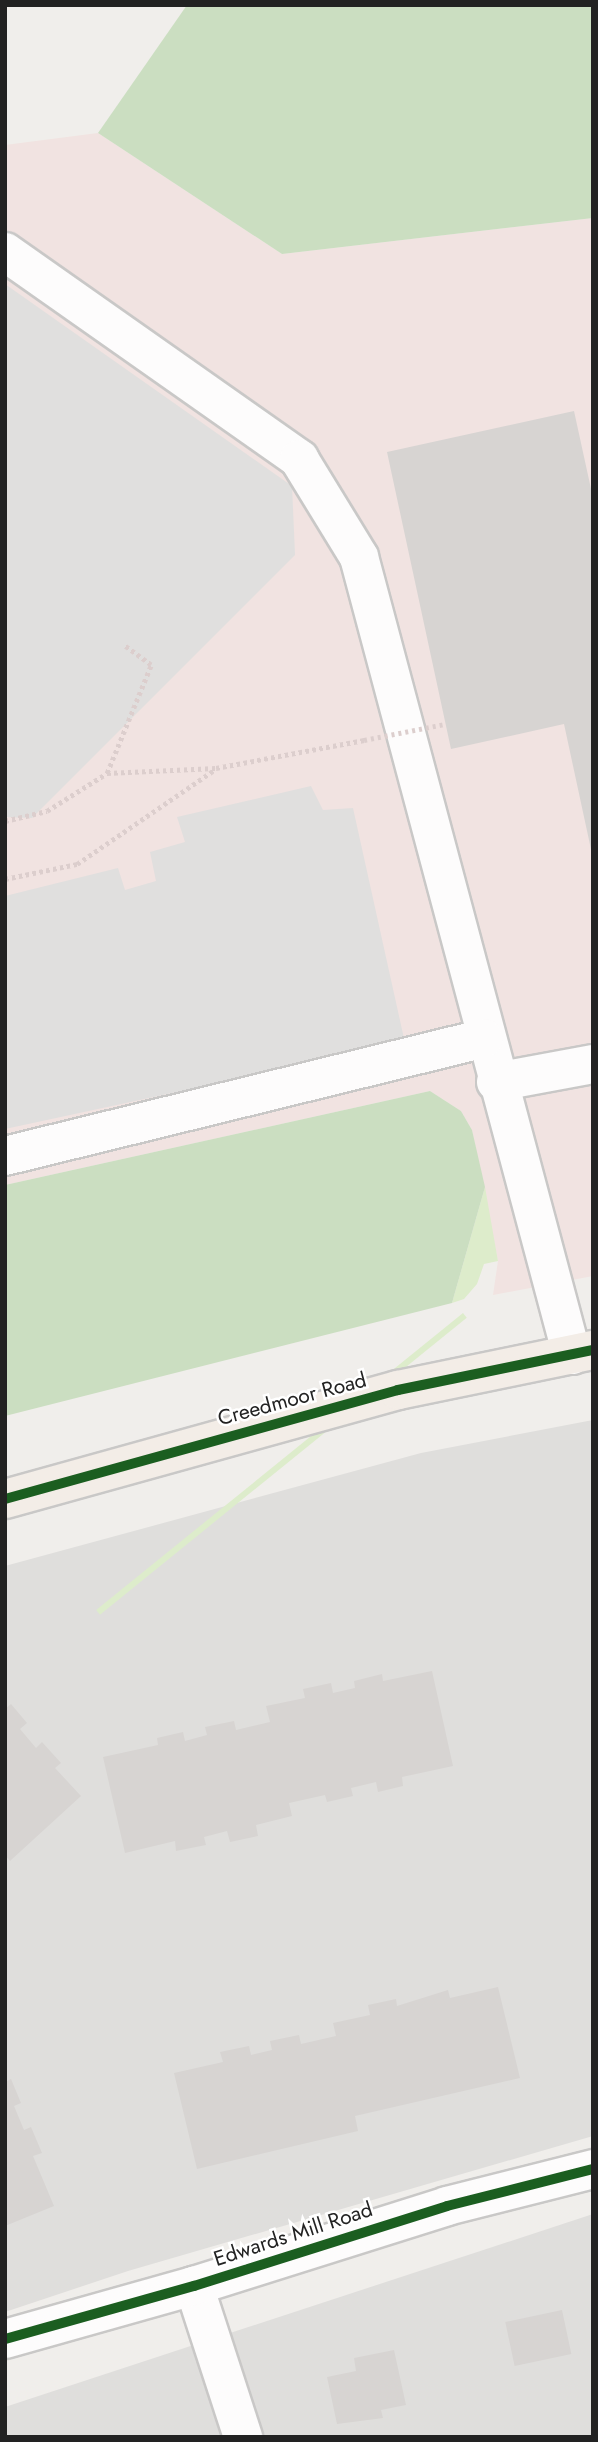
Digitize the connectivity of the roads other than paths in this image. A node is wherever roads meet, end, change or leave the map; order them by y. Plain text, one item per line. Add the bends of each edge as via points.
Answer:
1 (5, 251) edge
2 (484, 1038) junction
3 (593, 1064) edge
4 (496, 1082) junction
5 (5, 1156) edge
6 (582, 1353) edge
7 (5, 1499) edge
8 (593, 2169) edge
9 (194, 2286) junction
10 (5, 2339) edge
11 (243, 2437) edge

1 - 2 street via 299,459 359,557
2 - 4 street
2 - 5 street
3 - 4 street
4 - 6 street
6 - 7 main road, Creedmoor Road via 398,1390
8 - 9 street, Edwards Mill Road via 447,2206
9 - 10 street, Edwards Mill Road
9 - 11 street

